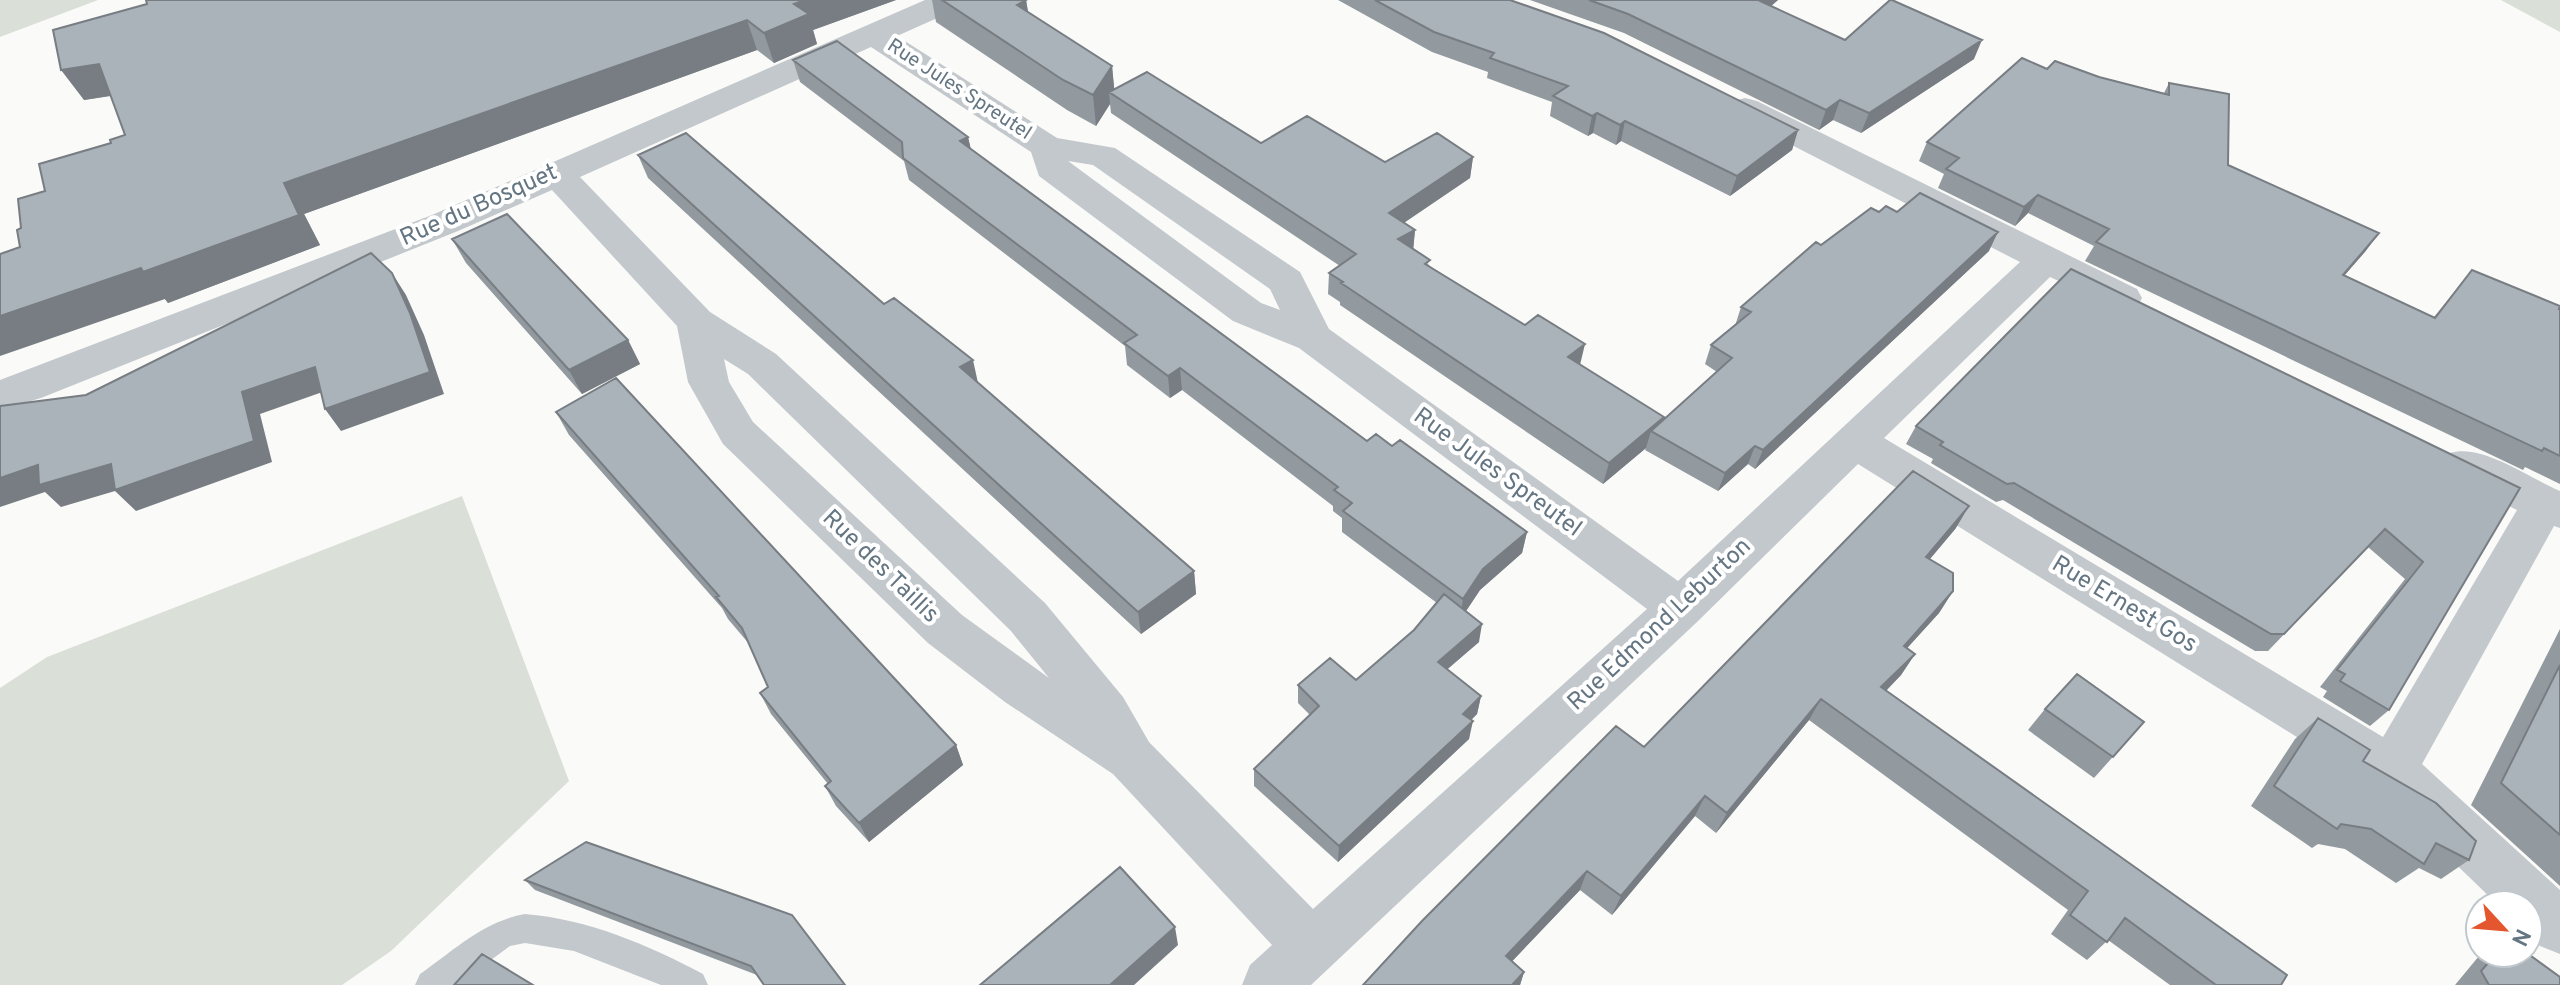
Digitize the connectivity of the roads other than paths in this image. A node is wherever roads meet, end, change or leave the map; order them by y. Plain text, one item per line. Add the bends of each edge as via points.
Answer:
1 (951, 0) edge
2 (871, 33) junction
3 (1718, 94) edge
4 (556, 173) junction
5 (2045, 260) junction
6 (2159, 316) edge
7 (696, 322) junction
8 (0, 395) edge
9 (1855, 441) junction
10 (2430, 448) edge
11 (2552, 507) edge
12 (1680, 608) junction
13 (1131, 758) junction
14 (2392, 769) junction
15 (2560, 927) edge
16 (1311, 946) junction
17 (431, 985) edge
18 (692, 985) edge
19 (1270, 985) edge

1 - 2 street, Rue du Bosquet
2 - 4 street, Rue du Bosquet
2 - 12 street, Rue Jules Spreutel via 1047,147 1052,168 1247,312 1313,338
3 - 5 street
4 - 7 street, Rue des Taillis
4 - 8 street, Rue du Bosquet via 431,229
5 - 6 street
5 - 9 street, Rue Edmond Leburton
7 - 13 street, Rue des Taillis via 762,364 1028,617 1105,712
7 - 13 street, Rue des Taillis via 709,382 738,433 945,629
9 - 12 street, Rue Edmond Leburton
9 - 14 street, Rue Ernest Gos
10 - 11 street
11 - 14 street
12 - 16 street, Rue Edmond Leburton
13 - 16 street, Rue des Taillis
14 - 15 street, Rue Ernest Gos
16 - 19 street, Rue Edmond Leburton
17 - 18 lane via 508,932 558,930 664,969

